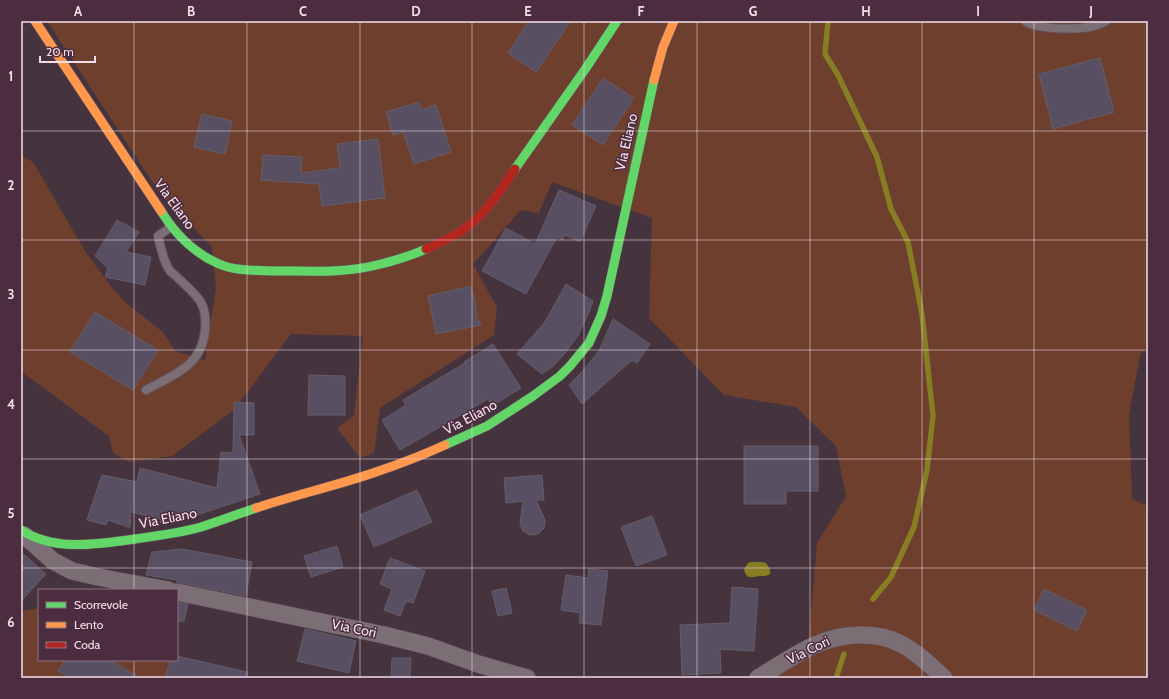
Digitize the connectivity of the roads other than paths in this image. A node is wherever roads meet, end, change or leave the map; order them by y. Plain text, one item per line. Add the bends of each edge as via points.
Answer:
1 (35, 21) edge
2 (617, 21) edge
3 (674, 21) edge
4 (1025, 21) edge
5 (1106, 21) edge
6 (171, 227) junction
7 (146, 390) dead end
8 (21, 531) edge
9 (163, 589) edge
10 (178, 592) edge
11 (528, 678) edge
12 (758, 678) edge
13 (944, 678) edge

1 - 6 street, Via Eliano
2 - 6 street, Via Eliano via 493,200 467,226 435,245 398,261 371,268 323,272 251,269 229,267 208,258
3 - 8 street, Via Eliano via 646,114 601,316 585,349 548,386 486,426 431,452 200,527 144,538 86,544 50,542
4 - 5 lane via 1031,25 1068,28 1094,26
6 - 7 lane via 158,236 164,260 170,272 200,301 205,312 205,340 192,363
8 - 9 street via 53,561 72,571
10 - 11 street, Via Cori via 392,636
12 - 13 street, Via Cori via 808,647 837,637 853,635 879,636 903,644

